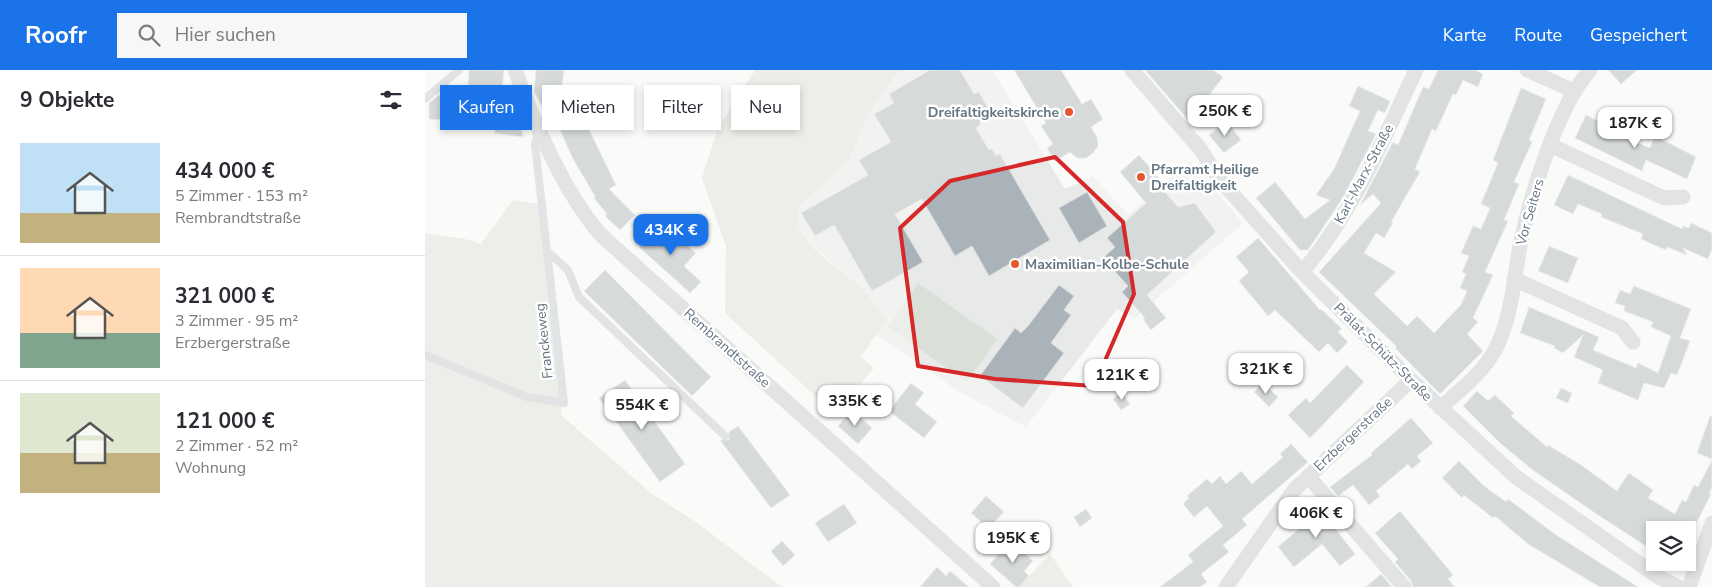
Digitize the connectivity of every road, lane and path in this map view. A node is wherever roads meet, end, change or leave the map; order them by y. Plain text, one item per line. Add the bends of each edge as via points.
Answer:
1 (459, 70) edge
2 (515, 70) edge
3 (1132, 70) edge
4 (1416, 70) edge
5 (1527, 70) edge
6 (1590, 70) edge
7 (1574, 91) junction
8 (425, 99) edge
9 (539, 131) junction
10 (1550, 145) junction
11 (1683, 197) dead end
12 (547, 251) junction
13 (1302, 272) junction
14 (1514, 279) junction
15 (1633, 342) dead end
16 (425, 355) edge
17 (1411, 380) junction
18 (1440, 408) junction
19 (725, 436) dead end
20 (1308, 476) junction
21 (1712, 523) edge
22 (1653, 582) edge
23 (993, 587) edge
24 (1226, 587) edge
25 (1404, 587) edge
26 (1678, 587) edge
27 (1689, 587) edge

1 - 8 lane
2 - 9 street, Rembrandtstraße
3 - 13 street, Prälat-Schütz-Straße via 1201,150 1220,180
4 - 13 street, Karl-Marx-Straße via 1366,176 1336,227
5 - 7 street
6 - 7 street, Vor Seiters
7 - 10 street, Vor Seiters
9 - 12 lane, Franckeweg via 535,144
9 - 23 street, Rembrandtstraße via 579,206 601,235
10 - 11 street via 1664,198
10 - 14 street, Vor Seiters via 1526,220
12 - 16 lane, Franckeweg via 564,403 527,397
12 - 19 lane via 568,270 579,297
13 - 17 street, Prälat-Schütz-Straße
14 - 15 street via 1622,328
14 - 18 street, Vor Seiters via 1496,348 1475,377
17 - 18 street, Prälat-Schütz-Straße
17 - 20 street, Erzbergerstraße
18 - 22 street, Prälat-Schütz-Straße via 1516,477
20 - 24 street, Erzbergerstraße via 1294,490
20 - 25 street
21 - 27 street
22 - 26 street, Prälat-Schütz-Straße

